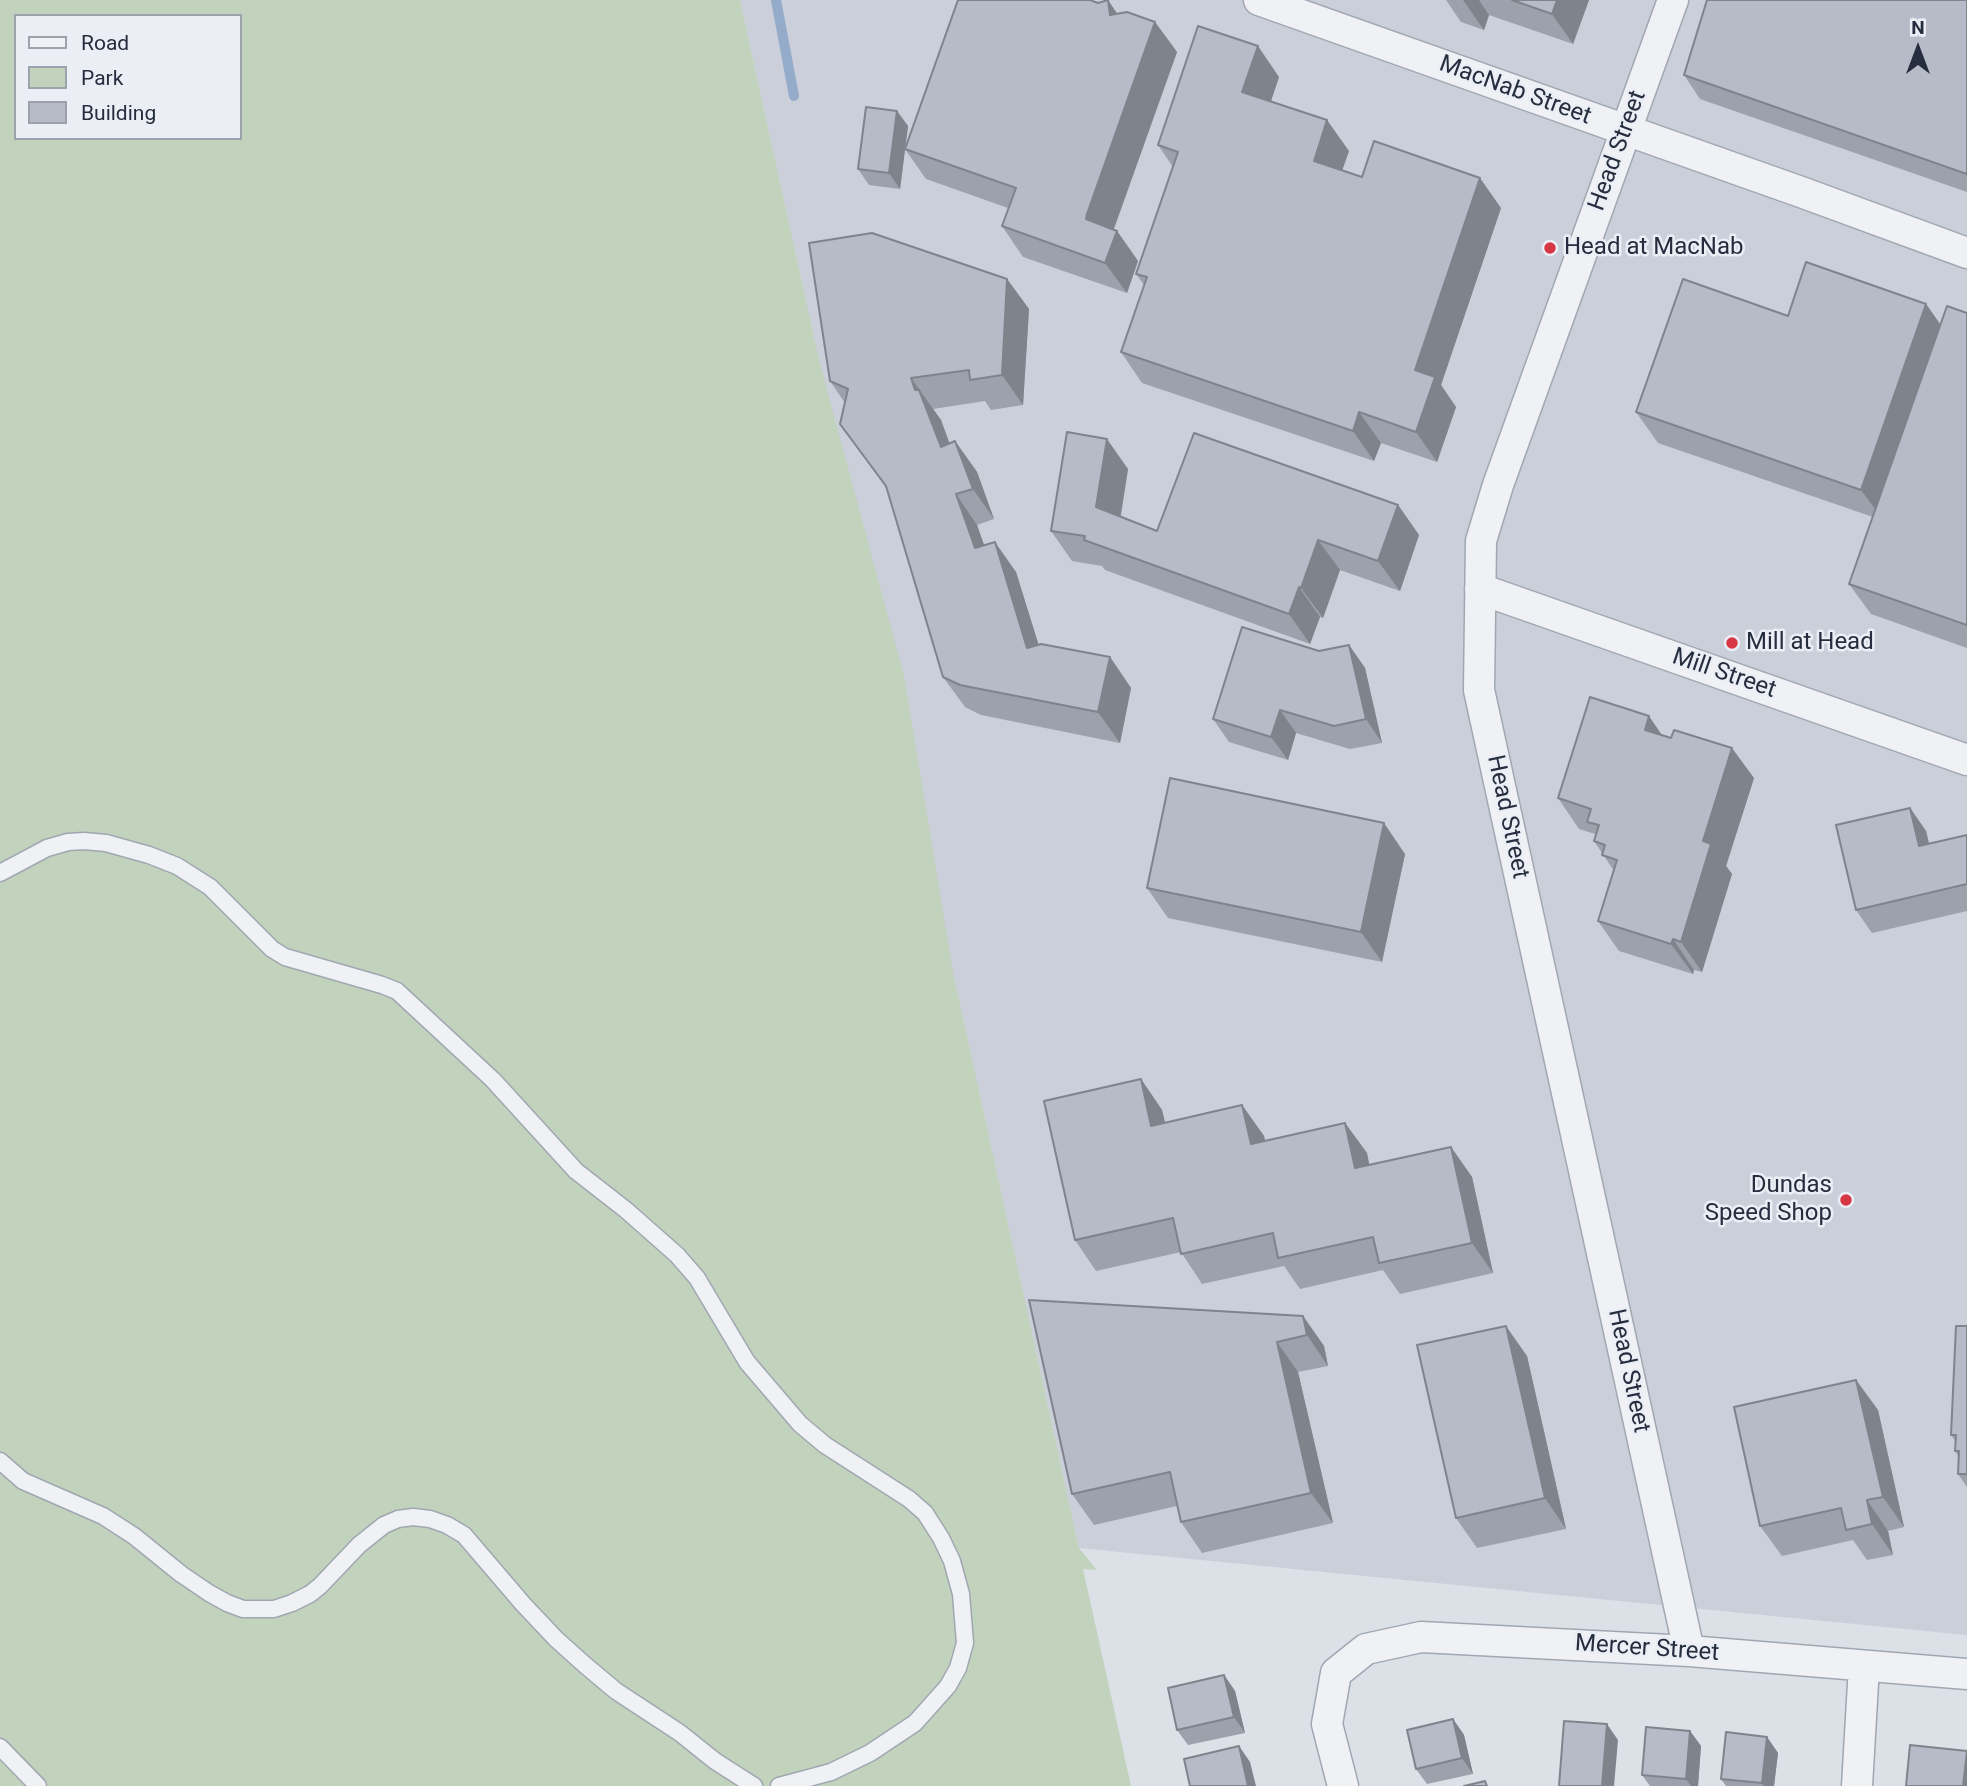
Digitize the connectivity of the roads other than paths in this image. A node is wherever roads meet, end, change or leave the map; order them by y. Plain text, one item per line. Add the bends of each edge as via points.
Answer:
1 (1259, 0) edge
2 (1673, 0) edge
3 (1625, 130) junction
4 (1967, 253) edge
5 (1480, 589) junction
6 (1967, 760) edge
7 (0, 873) edge
8 (0, 1461) edge
9 (1689, 1651) junction
10 (1864, 1666) junction
11 (1967, 1674) edge
12 (0, 1747) edge
13 (784, 1785) edge
14 (38, 1786) edge
15 (754, 1786) edge
16 (1343, 1786) edge
17 (1857, 1786) edge

1 - 3 street, MacNab Street
2 - 3 street, Head Street
3 - 4 street, MacNab Street
3 - 5 street, Head Street via 1498,485 1482,541
5 - 6 street, Mill Street
5 - 9 street, Head Street via 1479,690
7 - 13 lane via 68,842 106,843 149,855 210,887 285,957 397,991 493,1080 576,1171 677,1255 697,1278 747,1362 800,1424 925,1513 942,1538 961,1594 965,1643 958,1668 915,1723 831,1772
8 - 15 lane via 23,1481 103,1516 209,1593 243,1609 274,1609 310,1594 359,1545 398,1519 414,1517 447,1525 464,1535 523,1604 586,1665
9 - 10 street, Mercer Street
9 - 16 street, Mercer Street via 1421,1637 1366,1649 1335,1673 1327,1724
10 - 11 street, Mercer Street
10 - 17 street
12 - 14 lane

